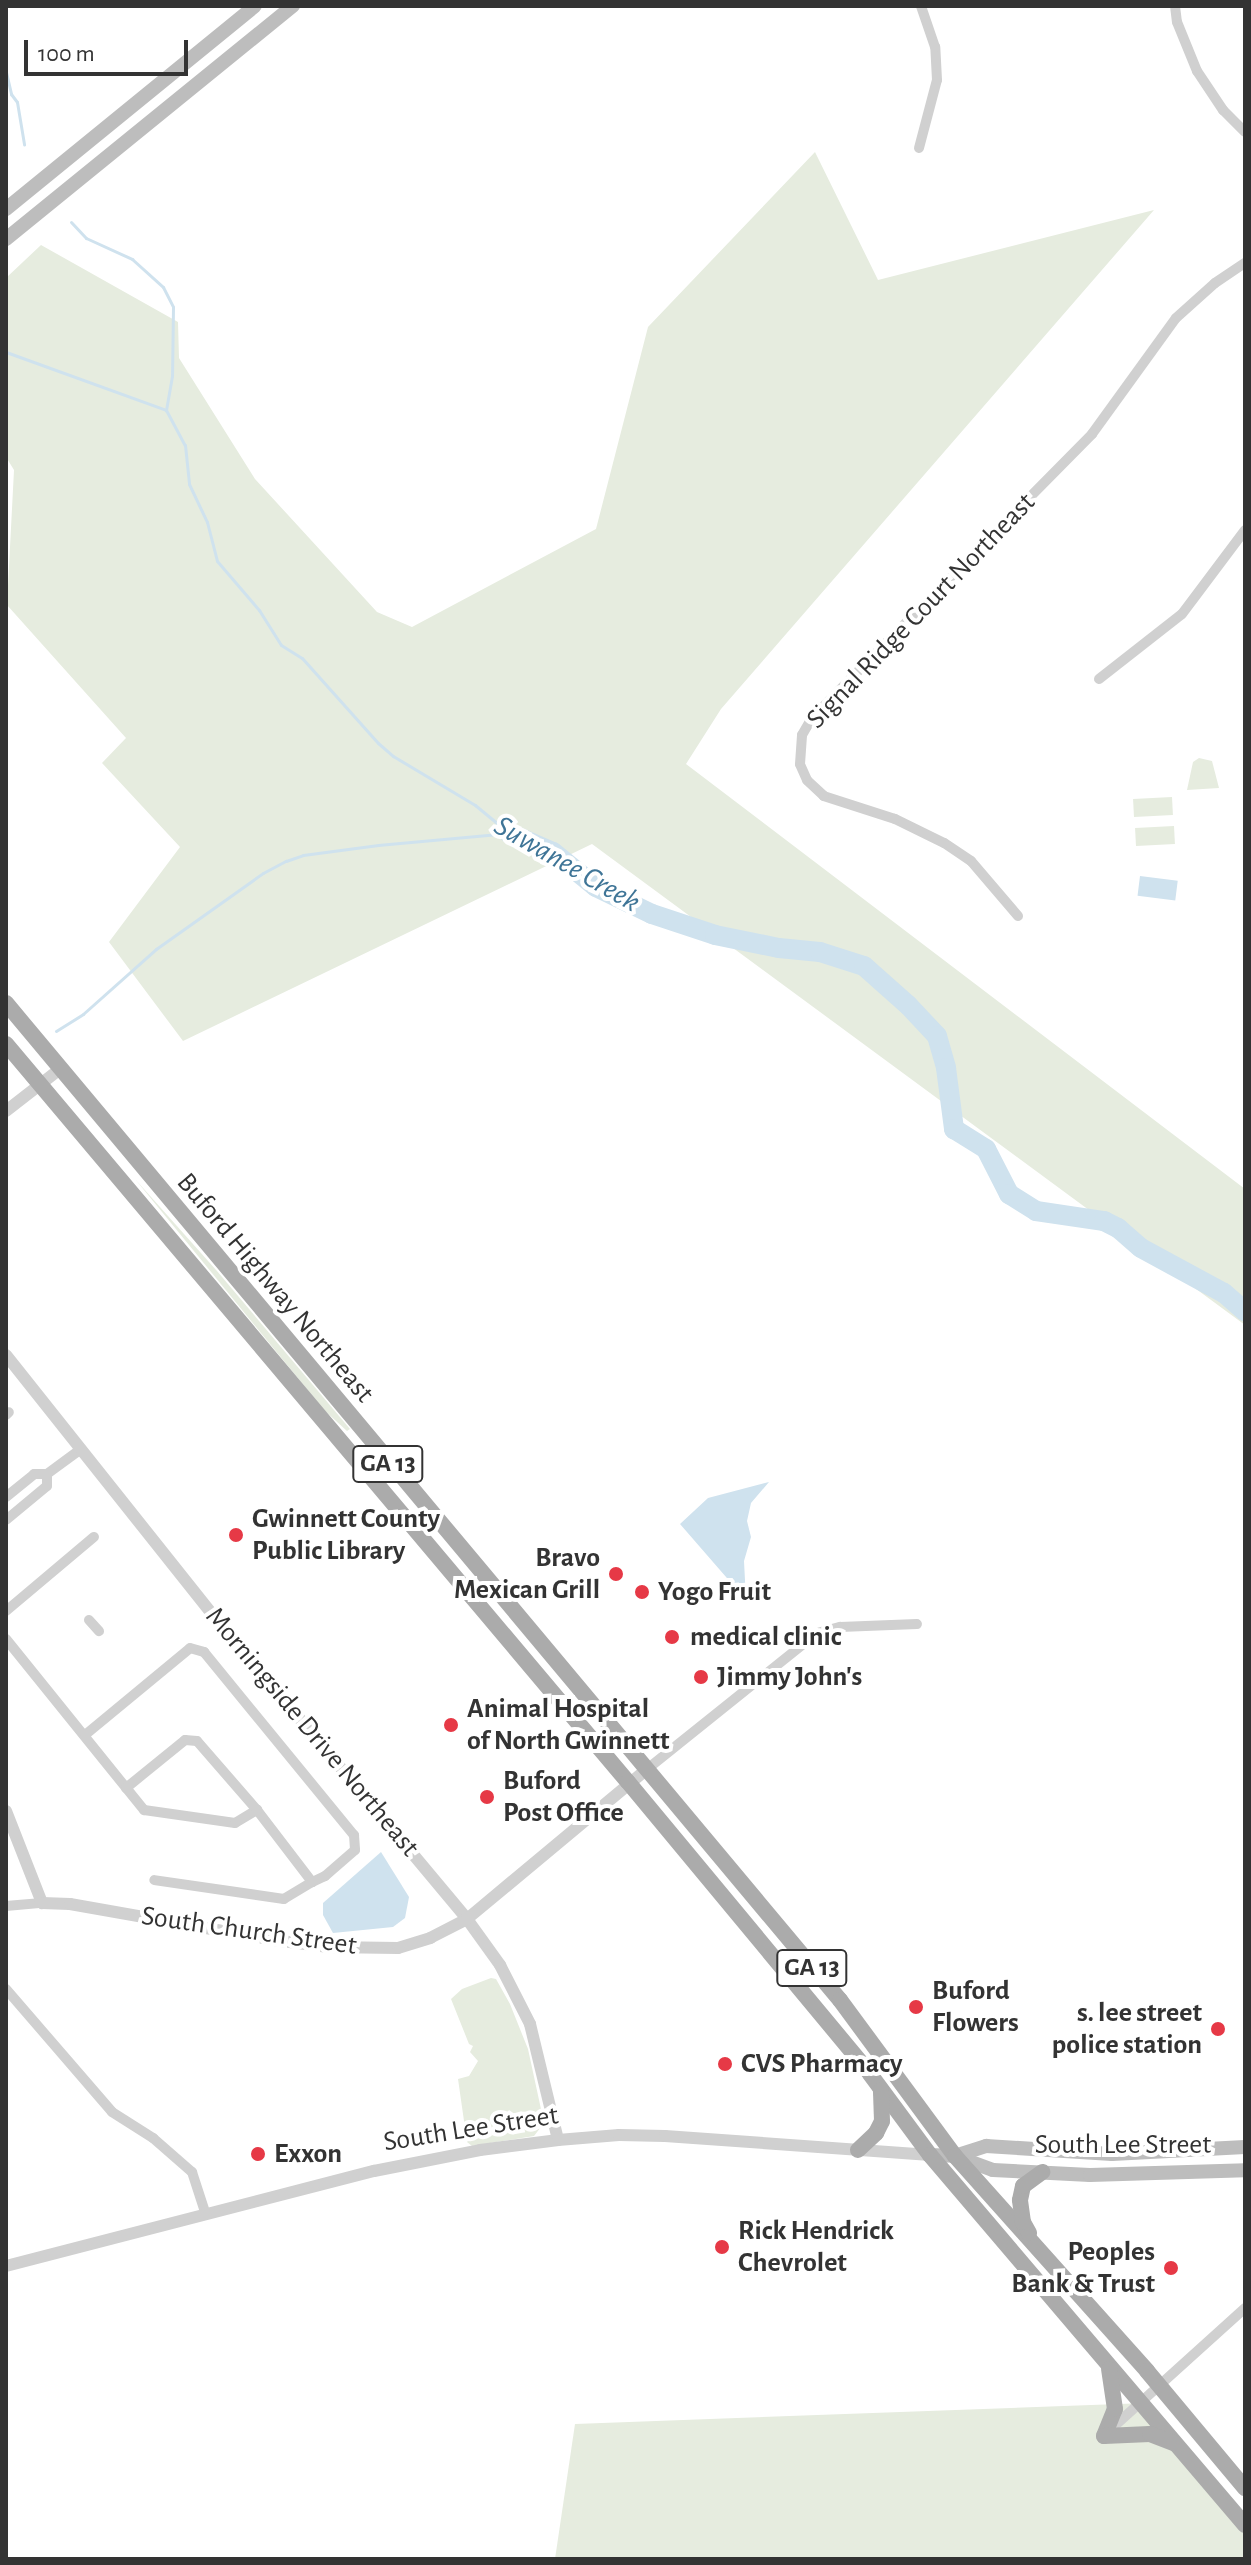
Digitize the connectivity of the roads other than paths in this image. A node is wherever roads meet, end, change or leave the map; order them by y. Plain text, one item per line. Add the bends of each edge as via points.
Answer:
1 (255, 6) edge
2 (293, 6) edge
3 (921, 6) edge
4 (1175, 6) edge
5 (1245, 132) edge
6 (919, 148) dead end
7 (7, 207) edge
8 (6, 239) edge
9 (1245, 263) edge
10 (1245, 530) edge
11 (1099, 679) dead end
12 (1018, 916) dead end
13 (6, 1003) edge
14 (6, 1044) edge
15 (60, 1069) junction
16 (39, 1085) junction
17 (6, 1111) edge
18 (6, 1355) edge
19 (81, 1449) junction
20 (47, 1474) junction
21 (6, 1497) edge
22 (6, 1520) edge
23 (94, 1537) dead end
24 (6, 1611) edge
25 (89, 1620) dead end
26 (917, 1624) dead end
27 (99, 1631) dead end
28 (6, 1639) edge
29 (85, 1735) junction
30 (646, 1770) junction
31 (628, 1782) junction
32 (126, 1788) junction
33 (257, 1810) junction
34 (6, 1811) edge
35 (154, 1880) dead end
36 (312, 1882) junction
37 (42, 1903) junction
38 (6, 1906) edge
39 (467, 1919) junction
40 (6, 1989) edge
41 (881, 2088) junction
42 (558, 2140) junction
43 (1245, 2147) edge
44 (858, 2150) junction
45 (930, 2155) junction
46 (955, 2156) junction
47 (1245, 2170) edge
48 (1042, 2172) junction
49 (206, 2215) junction
50 (1041, 2251) junction
51 (7, 2263) edge
52 (1245, 2308) edge
53 (1107, 2363) junction
54 (1158, 2385) junction
55 (1140, 2402) junction
56 (1104, 2436) junction
57 (1177, 2445) junction
58 (1245, 2488) edge
59 (1245, 2525) edge

1 - 7 main road
2 - 8 main road
3 - 6 street via 935,47 937,80
4 - 5 street via 1197,71
9 - 12 street, Signal Ridge Court Northeast via 1176,318 1092,434 812,718 802,735 800,764 824,796 895,819 944,843 971,861
10 - 11 street via 1182,614
13 - 15 main road, Buford Highway Northeast / GA 13
14 - 16 main road, Buford Highway Northeast / GA 13
15 - 16 street
15 - 30 main road, Buford Highway Northeast / GA 13
16 - 17 street
16 - 31 main road, Buford Highway Northeast / GA 13
18 - 19 street, Morningside Drive Northeast
19 - 20 street
19 - 39 street, Morningside Drive Northeast
20 - 21 street via 34,1474
20 - 22 street via 47,1486
23 - 24 street
25 - 27 street
26 - 30 street via 817,1633
28 - 29 street
29 - 32 street
29 - 36 street via 190,1648 204,1652 354,1835 355,1850
30 - 31 street, South Church Street
30 - 46 main road, Buford Highway Northeast / GA 13 via 840,2000
31 - 39 street, South Church Street
31 - 41 main road, Buford Highway Northeast / GA 13
32 - 33 street via 144,1810 235,1823
32 - 33 street via 185,1740 197,1741
33 - 36 street
34 - 37 street
35 - 36 street via 284,1899
37 - 38 street, South Church Street
37 - 39 street, South Church Street via 363,1949 398,1948
39 - 42 street, Morningside Drive Northeast via 511,1981 530,2024
40 - 49 street via 112,2112 192,2172
41 - 44 main road via 882,2121
41 - 45 main road, GA 13
42 - 44 street, South Lee Street via 665,2136
42 - 49 street, South Lee Street via 374,2171
43 - 46 main road, South Lee Street via 1112,2154 986,2146
44 - 45 street, South Lee Street
45 - 46 main road, South Lee Street
45 - 53 main road, GA 13
46 - 48 main road, South Lee Street via 993,2170
46 - 50 main road, Buford Highway Northeast / GA 13
47 - 48 main road, South Lee Street
48 - 50 main road via 1023,2186 1020,2200 1023,2222
49 - 51 street, South Lee Street
50 - 54 main road, Buford Highway Northeast / GA 13
52 - 54 street
53 - 55 main road, GA 13
53 - 56 main road via 1115,2409
54 - 55 street
54 - 58 main road, Buford Highway Northeast / GA 13
55 - 56 street
55 - 57 main road, GA 13
56 - 57 main road via 1150,2434
57 - 59 main road, GA 13

